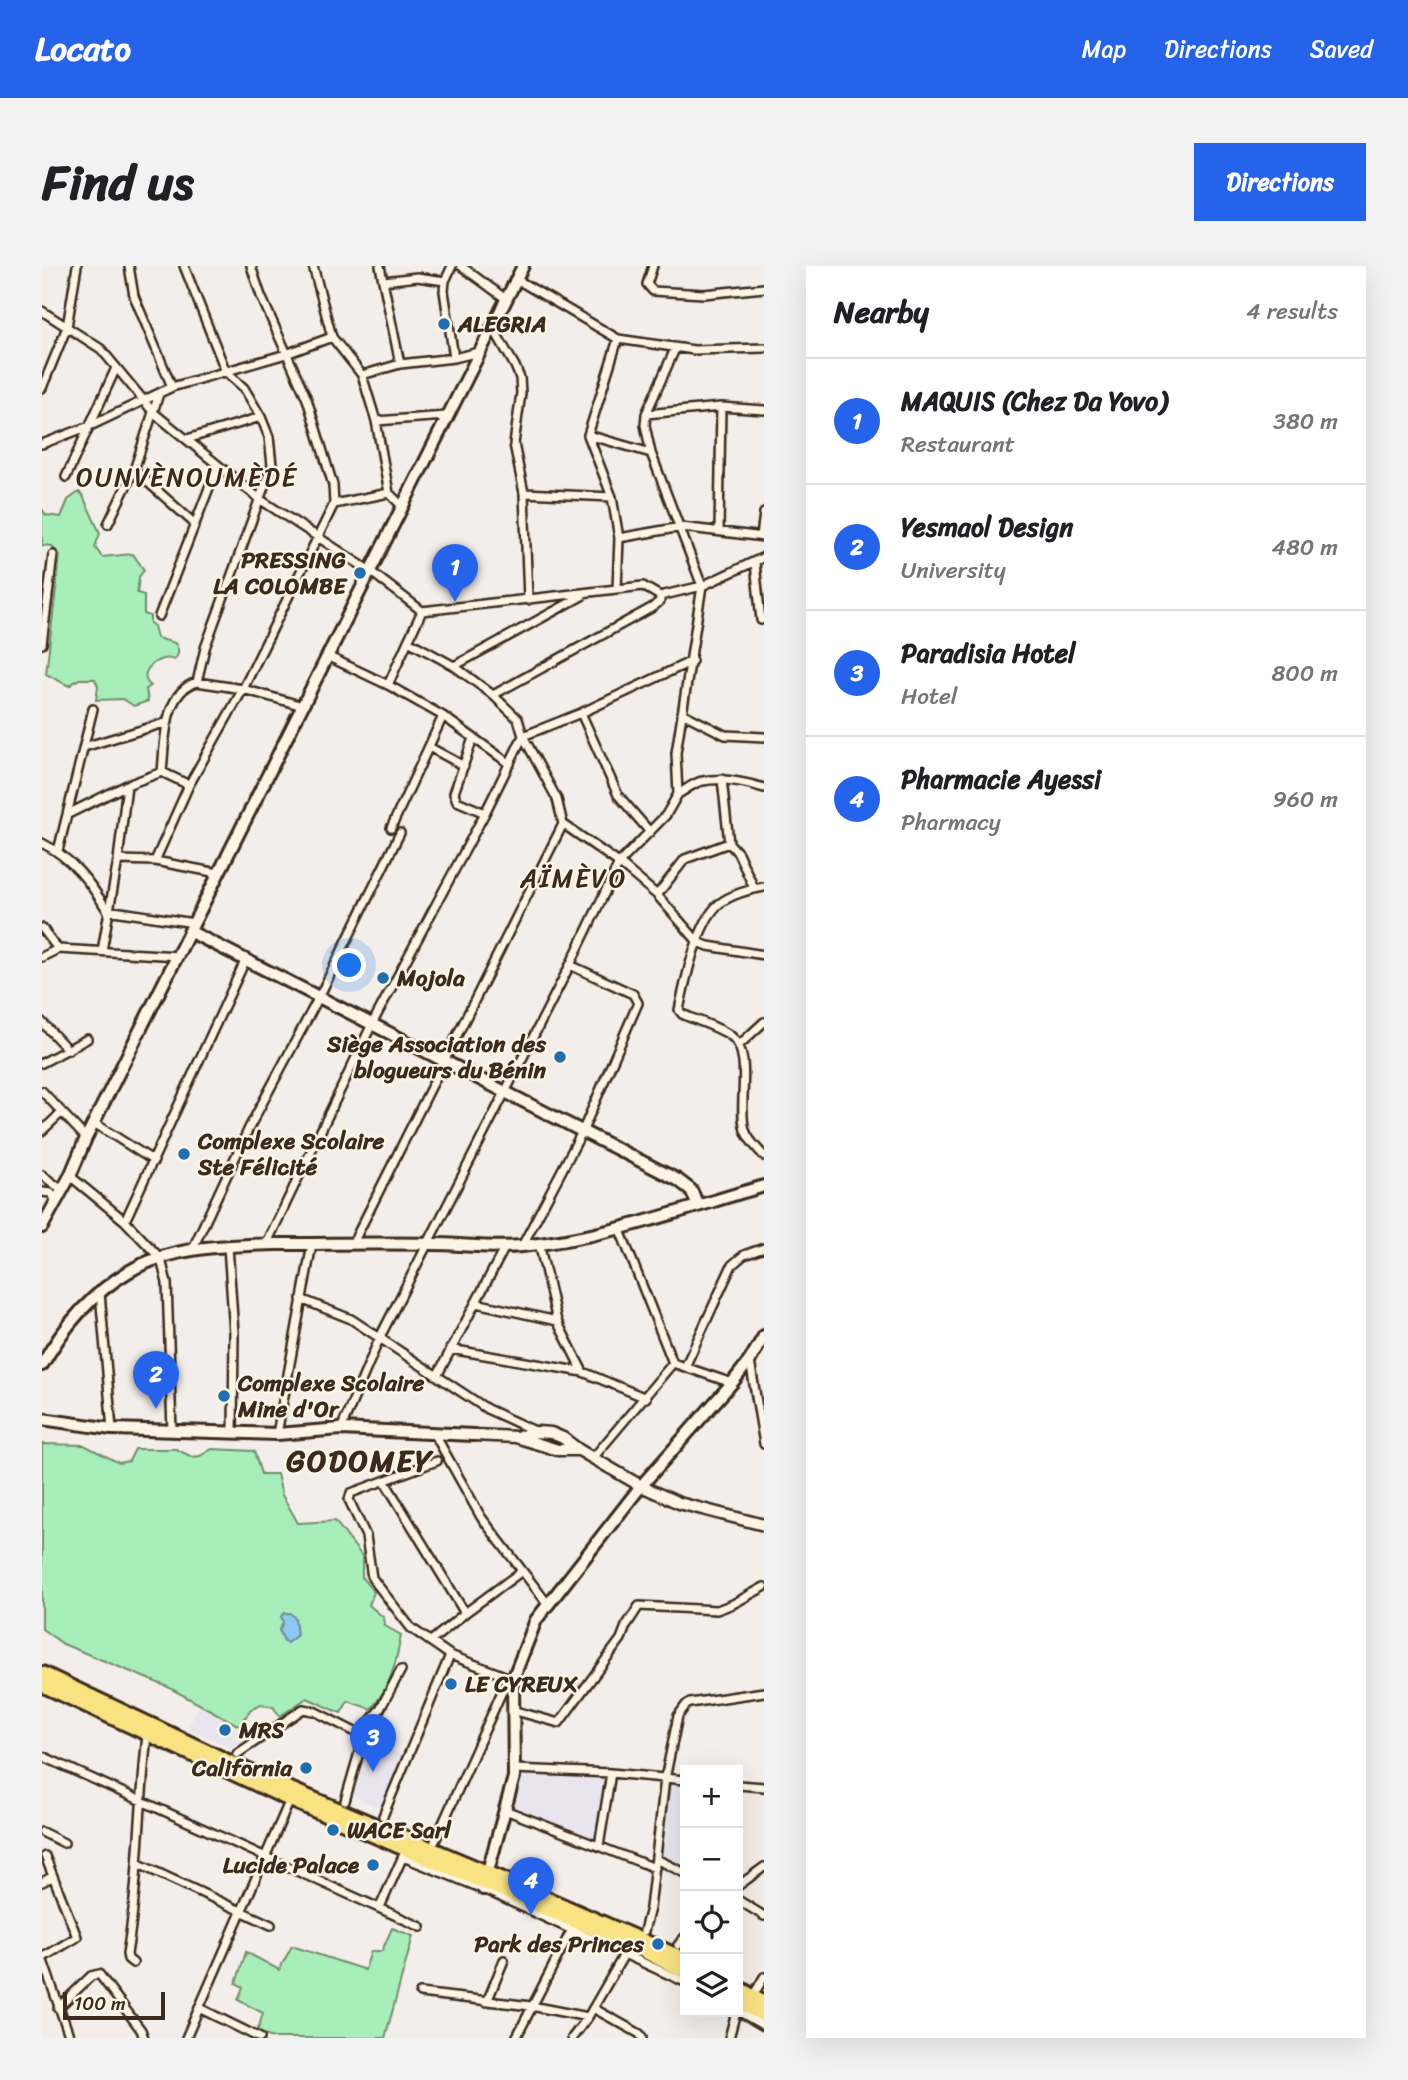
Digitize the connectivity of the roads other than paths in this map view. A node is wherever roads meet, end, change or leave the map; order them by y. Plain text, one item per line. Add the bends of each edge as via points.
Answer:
1 (77, 266) edge
2 (129, 266) edge
3 (184, 266) edge
4 (251, 266) edge
5 (313, 266) edge
6 (380, 266) edge
7 (452, 266) edge
8 (461, 266) edge
9 (523, 266) edge
10 (653, 266) edge
11 (516, 279) junction
12 (384, 281) junction
13 (444, 281) junction
14 (764, 288) edge
15 (506, 299) junction
16 (42, 311) edge
17 (492, 326) junction
18 (67, 327) junction
19 (332, 337) junction
20 (618, 339) junction
21 (764, 348) edge
22 (675, 349) junction
23 (479, 352) junction
24 (286, 355) junction
25 (454, 358) junction
26 (400, 363) junction
27 (116, 368) junction
28 (226, 372) junction
29 (362, 375) junction
30 (172, 387) junction
31 (42, 388) edge
32 (159, 394) junction
33 (145, 401) junction
34 (722, 407) junction
35 (764, 410) edge
36 (154, 412) junction
37 (646, 414) junction
38 (446, 415) junction
39 (261, 417) junction
40 (376, 421) junction
41 (92, 425) junction
42 (589, 435) junction
43 (187, 439) junction
44 (42, 444) edge
45 (651, 453) junction
46 (218, 466) junction
47 (134, 470) junction
48 (66, 477) dead end
49 (524, 492) junction
50 (389, 494) junction
51 (611, 497) junction
52 (261, 500) junction
53 (334, 504) junction
54 (402, 506) junction
55 (764, 513) edge
56 (108, 524) dead end
57 (195, 524) junction
58 (681, 527) junction
59 (719, 531) junction
60 (762, 537) edge
61 (318, 538) junction
62 (619, 538) junction
63 (53, 555) dead end
64 (764, 557) edge
65 (755, 563) junction
66 (370, 571) junction
67 (702, 586) junction
68 (617, 589) junction
69 (586, 594) junction
70 (660, 596) junction
71 (528, 600) junction
72 (422, 611) junction
73 (159, 616) dead end
74 (761, 620) dead end
75 (408, 641) junction
76 (42, 644) edge
77 (327, 656) junction
78 (692, 661) junction
79 (454, 666) junction
80 (197, 682) junction
81 (388, 685) junction
82 (243, 688) junction
83 (493, 695) junction
84 (303, 706) junction
85 (93, 709) dead end
86 (581, 713) junction
87 (682, 713) junction
88 (443, 716) junction
89 (168, 722) junction
90 (523, 736) junction
91 (764, 737) edge
92 (473, 738) junction
93 (84, 747) junction
94 (429, 747) junction
95 (510, 764) junction
96 (464, 766) junction
97 (162, 772) junction
98 (722, 779) junction
99 (127, 785) junction
100 (189, 785) junction
101 (764, 788) edge
102 (678, 794) junction
103 (485, 813) junction
104 (68, 814) junction
105 (563, 824) junction
106 (391, 828) dead end
107 (650, 832) junction
108 (400, 833) dead end
109 (42, 843) edge
110 (729, 843) junction
111 (58, 851) junction
112 (118, 860) junction
113 (155, 861) junction
114 (619, 863) junction
115 (219, 873) junction
116 (764, 887) edge
117 (754, 888) junction
118 (657, 895) junction
119 (107, 910) junction
120 (42, 928) edge
121 (192, 928) junction
122 (698, 942) junction
123 (58, 949) junction
124 (102, 951) junction
125 (764, 955) edge
126 (179, 956) junction
127 (42, 957) edge
128 (245, 961) junction
129 (570, 965) junction
130 (319, 997) junction
131 (42, 1022) edge
132 (764, 1022) edge
133 (372, 1024) junction
134 (87, 1039) dead end
135 (739, 1045) junction
136 (68, 1050) junction
137 (444, 1060) junction
138 (42, 1063) edge
139 (42, 1091) edge
140 (506, 1091) junction
141 (61, 1113) junction
142 (94, 1123) junction
143 (583, 1130) junction
144 (42, 1131) edge
145 (86, 1138) junction
146 (764, 1156) edge
147 (154, 1161) junction
148 (42, 1175) edge
149 (71, 1176) junction
150 (764, 1186) edge
151 (42, 1192) edge
152 (59, 1196) junction
153 (698, 1205) junction
154 (125, 1221) junction
155 (42, 1227) edge
156 (620, 1230) junction
157 (353, 1242) junction
158 (539, 1243) junction
159 (312, 1244) junction
160 (429, 1244) junction
161 (266, 1245) junction
162 (228, 1246) junction
163 (522, 1246) junction
164 (505, 1247) junction
165 (764, 1248) edge
166 (192, 1251) junction
167 (161, 1259) junction
168 (100, 1293) junction
169 (301, 1299) junction
170 (476, 1303) junction
171 (557, 1321) junction
172 (764, 1336) edge
173 (380, 1337) junction
174 (450, 1349) junction
175 (750, 1360) junction
176 (673, 1363) junction
177 (42, 1365) edge
178 (685, 1367) junction
179 (583, 1372) junction
180 (437, 1376) junction
181 (732, 1383) junction
182 (646, 1398) junction
183 (42, 1419) edge
184 (72, 1425) junction
185 (42, 1426) edge
186 (111, 1429) junction
187 (341, 1429) junction
188 (172, 1431) junction
189 (233, 1432) junction
190 (537, 1432) junction
191 (434, 1433) junction
192 (277, 1434) junction
193 (474, 1435) joint
194 (516, 1437) junction
195 (764, 1444) edge
196 (579, 1450) junction
197 (593, 1458) junction
198 (437, 1461) dead end
199 (385, 1482) junction
200 (641, 1486) junction
201 (763, 1523) edge
202 (522, 1571) junction
203 (764, 1587) edge
204 (547, 1603) junction
205 (465, 1613) junction
206 (431, 1642) junction
207 (450, 1655) junction
208 (401, 1670) dead end
209 (42, 1673) edge
210 (511, 1679) junction
211 (42, 1685) edge
212 (764, 1692) edge
213 (512, 1710) junction
214 (147, 1735) junction
215 (363, 1736) junction
216 (237, 1754) dead end
217 (42, 1756) edge
218 (514, 1769) junction
219 (611, 1773) junction
220 (665, 1779) junction
221 (680, 1780) edge
222 (743, 1785) edge
223 (764, 1787) edge
224 (290, 1800) junction
225 (140, 1801) junction
226 (345, 1801) dead end
227 (505, 1810) junction
228 (383, 1816) dead end
229 (42, 1832) edge
230 (435, 1841) dead end
231 (64, 1843) dead end
232 (598, 1846) junction
233 (405, 1853) junction
234 (265, 1855) junction
235 (45, 1856) dead end
236 (139, 1864) junction
237 (656, 1864) junction
238 (764, 1867) edge
239 (680, 1871) edge
240 (52, 1877) junction
241 (485, 1881) junction
242 (42, 1882) edge
243 (743, 1882) edge
244 (743, 1903) edge
245 (380, 1907) junction
246 (242, 1911) junction
247 (764, 1916) edge
248 (271, 1925) dead end
249 (421, 1927) dead end
250 (572, 1929) junction
251 (644, 1931) dead end
252 (680, 1943) edge
253 (678, 1945) dead end
254 (625, 1953) junction
255 (680, 1957) edge
256 (42, 1958) edge
257 (504, 1960) dead end
258 (133, 1963) dead end
259 (680, 1970) edge
260 (764, 1977) edge
261 (680, 1980) edge
262 (420, 1993) dead end
263 (758, 1999) edge
264 (487, 2002) junction
265 (743, 2005) edge
266 (531, 2006) junction
267 (58, 2008) junction
268 (199, 2008) junction
269 (593, 2008) junction
270 (743, 2014) edge
271 (764, 2016) edge
272 (588, 2017) junction
273 (735, 2017) edge
274 (764, 2026) edge
275 (257, 2037) edge
276 (70, 2038) edge
277 (144, 2038) edge
278 (186, 2038) edge
279 (516, 2038) edge
280 (572, 2038) edge
281 (642, 2038) edge
282 (729, 2038) edge

1 - 18 street
2 - 30 street via 134,296
3 - 28 street
4 - 24 street
5 - 19 street
6 - 12 street
7 - 13 street
8 - 15 street
9 - 11 main road
10 - 14 street via 647,284 653,291 704,294
11 - 15 main road
11 - 20 street
12 - 13 street via 417,277
12 - 26 street
13 - 25 street
15 - 17 main road
16 - 18 street
17 - 23 main road
17 - 49 street via 520,378 514,444
18 - 27 street via 101,349
18 - 31 street
19 - 24 street
19 - 29 street
20 - 22 street
20 - 42 street
21 - 22 street
22 - 37 street
23 - 25 street
23 - 38 main road
24 - 28 street
24 - 53 street via 311,411 333,485
25 - 26 street
26 - 29 street
27 - 33 street
27 - 41 street
28 - 30 street
28 - 39 street via 244,388
29 - 40 street
30 - 32 street
32 - 33 street
32 - 36 street
33 - 36 street
33 - 41 street
34 - 35 street
34 - 37 street
34 - 59 street
36 - 43 street
36 - 47 street
37 - 45 street
38 - 40 street
38 - 54 main road
39 - 43 street
39 - 52 street via 272,466
40 - 50 street
41 - 44 street
41 - 48 street
42 - 45 street
42 - 51 street
43 - 46 street
45 - 58 street
46 - 52 street
46 - 57 street
47 - 56 street
47 - 57 street
49 - 51 street
49 - 71 street
50 - 53 street
50 - 54 street
51 - 62 street
52 - 61 street
52 - 80 street
53 - 61 street
54 - 66 main road
55 - 60 street
57 - 73 street
58 - 59 street
58 - 62 street
58 - 67 street
59 - 60 street
61 - 66 street
61 - 82 street
62 - 68 street
63 - 76 street
64 - 65 street
65 - 67 street
65 - 74 street
66 - 72 street
66 - 77 main road
67 - 70 street
67 - 78 street
68 - 69 street
68 - 70 street via 643,586
69 - 71 street
69 - 79 street
70 - 83 street via 653,607
71 - 72 street
72 - 75 street
75 - 79 street
75 - 81 street
77 - 81 street
77 - 84 main road
78 - 86 street
78 - 87 street
79 - 83 street
80 - 82 street
80 - 89 street via 181,690
81 - 88 street
82 - 84 street
82 - 100 street
83 - 90 street via 518,719
84 - 115 main road
85 - 93 street
86 - 90 street
86 - 107 street via 618,795
87 - 91 street via 724,735
87 - 102 street via 676,753
88 - 92 street
88 - 94 street
89 - 93 street
89 - 97 street
90 - 95 street
90 - 105 street via 556,799
92 - 95 street
92 - 96 street
93 - 104 street
94 - 96 street
94 - 106 street
95 - 103 street
96 - 103 street via 455,798
97 - 99 street
97 - 100 street
98 - 101 street
98 - 102 street via 700,781
98 - 110 street
99 - 104 street
99 - 112 street
100 - 113 street
102 - 107 street
103 - 133 street
104 - 111 street
105 - 114 street
105 - 137 street
107 - 114 street
108 - 130 street
109 - 111 street
110 - 117 street
110 - 118 street via 685,859
111 - 119 street via 89,881
112 - 113 street
112 - 119 street
113 - 115 street
114 - 118 street
114 - 129 street
115 - 121 main road
116 - 117 street
117 - 122 street via 718,905
118 - 122 street
119 - 121 street
119 - 124 street
120 - 123 street
121 - 126 main road
121 - 128 main road
122 - 125 street
122 - 135 street via 679,1011 732,1036
123 - 124 street
123 - 127 street
124 - 126 street
126 - 142 main road
128 - 130 main road
128 - 147 street
129 - 140 street
129 - 143 street via 633,994 638,1003
130 - 133 main road
130 - 166 street via 249,1128
131 - 136 street
132 - 135 street
133 - 137 main road
133 - 161 street
134 - 136 street
135 - 146 street via 744,1126
136 - 138 street
137 - 140 main road
137 - 157 street
139 - 141 street
140 - 143 main road
140 - 160 street
141 - 144 street
141 - 145 street
142 - 145 main road
142 - 147 street
143 - 153 main road via 678,1180 691,1190
143 - 163 street
145 - 149 main road
147 - 154 street
148 - 152 street
149 - 152 main road
149 - 154 street
150 - 153 main road
151 - 152 street
152 - 155 main road
153 - 156 main road
154 - 167 street
156 - 158 main road
156 - 176 street
157 - 159 main road
157 - 160 main road
158 - 163 main road
158 - 171 street
159 - 161 main road
159 - 169 street
160 - 164 main road
160 - 173 street
161 - 162 main road
162 - 166 main road
162 - 189 street via 234,1333
163 - 164 main road
164 - 170 street
165 - 178 street via 732,1265
166 - 167 main road
167 - 168 main road via 128,1272
167 - 188 street via 167,1283
168 - 177 main road via 64,1331
168 - 186 street
169 - 173 street via 351,1319
169 - 192 street
170 - 171 street
170 - 174 street
171 - 179 street
172 - 175 main road
173 - 180 street
173 - 187 street
174 - 179 street
174 - 180 street
175 - 181 main road
175 - 195 street
176 - 178 street
176 - 182 street
178 - 181 street
179 - 182 street
180 - 190 street via 487,1409
181 - 200 main road
182 - 197 street
183 - 184 main road
184 - 185 main road
184 - 186 main road
186 - 188 main road
187 - 191 main road
187 - 192 main road
188 - 189 main road
189 - 192 main road
190 - 194 street
190 - 196 street via 563,1438
191 - 193 main road
191 - 202 street via 481,1517
193 - 194 street
194 - 196 street via 558,1450
196 - 197 street
197 - 200 street
198 - 199 street
199 - 205 street
199 - 206 street via 351,1493 349,1500 366,1536 372,1578 411,1628
200 - 201 street via 679,1503
200 - 204 main road
202 - 204 street
202 - 205 street
203 - 213 street via 717,1610 639,1606 621,1639 559,1723
204 - 210 main road
205 - 206 street
206 - 207 street
207 - 210 street
207 - 228 street
208 - 215 street
209 - 241 highway
210 - 213 main road
210 - 230 street
211 - 214 highway
212 - 220 street via 686,1705 678,1716
213 - 218 main road
214 - 224 highway
214 - 225 street
215 - 216 street via 303,1709
215 - 226 street
217 - 225 street
218 - 219 street
218 - 227 main road
219 - 220 street
219 - 232 street
220 - 221 street
220 - 237 street
222 - 223 street
224 - 233 highway
224 - 234 street
225 - 234 street
225 - 236 street
227 - 232 street
227 - 241 main road
229 - 231 street
232 - 237 street
233 - 241 highway
233 - 245 street
234 - 245 street
234 - 246 street
235 - 240 street
236 - 246 street
236 - 258 street via 127,1954
237 - 239 street
237 - 251 street
238 - 243 street
240 - 242 street
240 - 256 street via 77,1937
241 - 250 street
241 - 255 highway
241 - 259 highway
244 - 247 street
245 - 249 street
246 - 248 street
246 - 268 street
250 - 254 street
250 - 266 street
252 - 253 street
254 - 261 street
254 - 269 street
256 - 267 street
257 - 264 street
260 - 263 street
262 - 264 street
264 - 266 street
265 - 271 highway
266 - 272 street
266 - 279 street
267 - 276 street
267 - 277 street via 90,1976 99,1974
268 - 275 street
268 - 278 street
269 - 272 street
269 - 281 street
270 - 274 street
272 - 280 street
273 - 282 street

